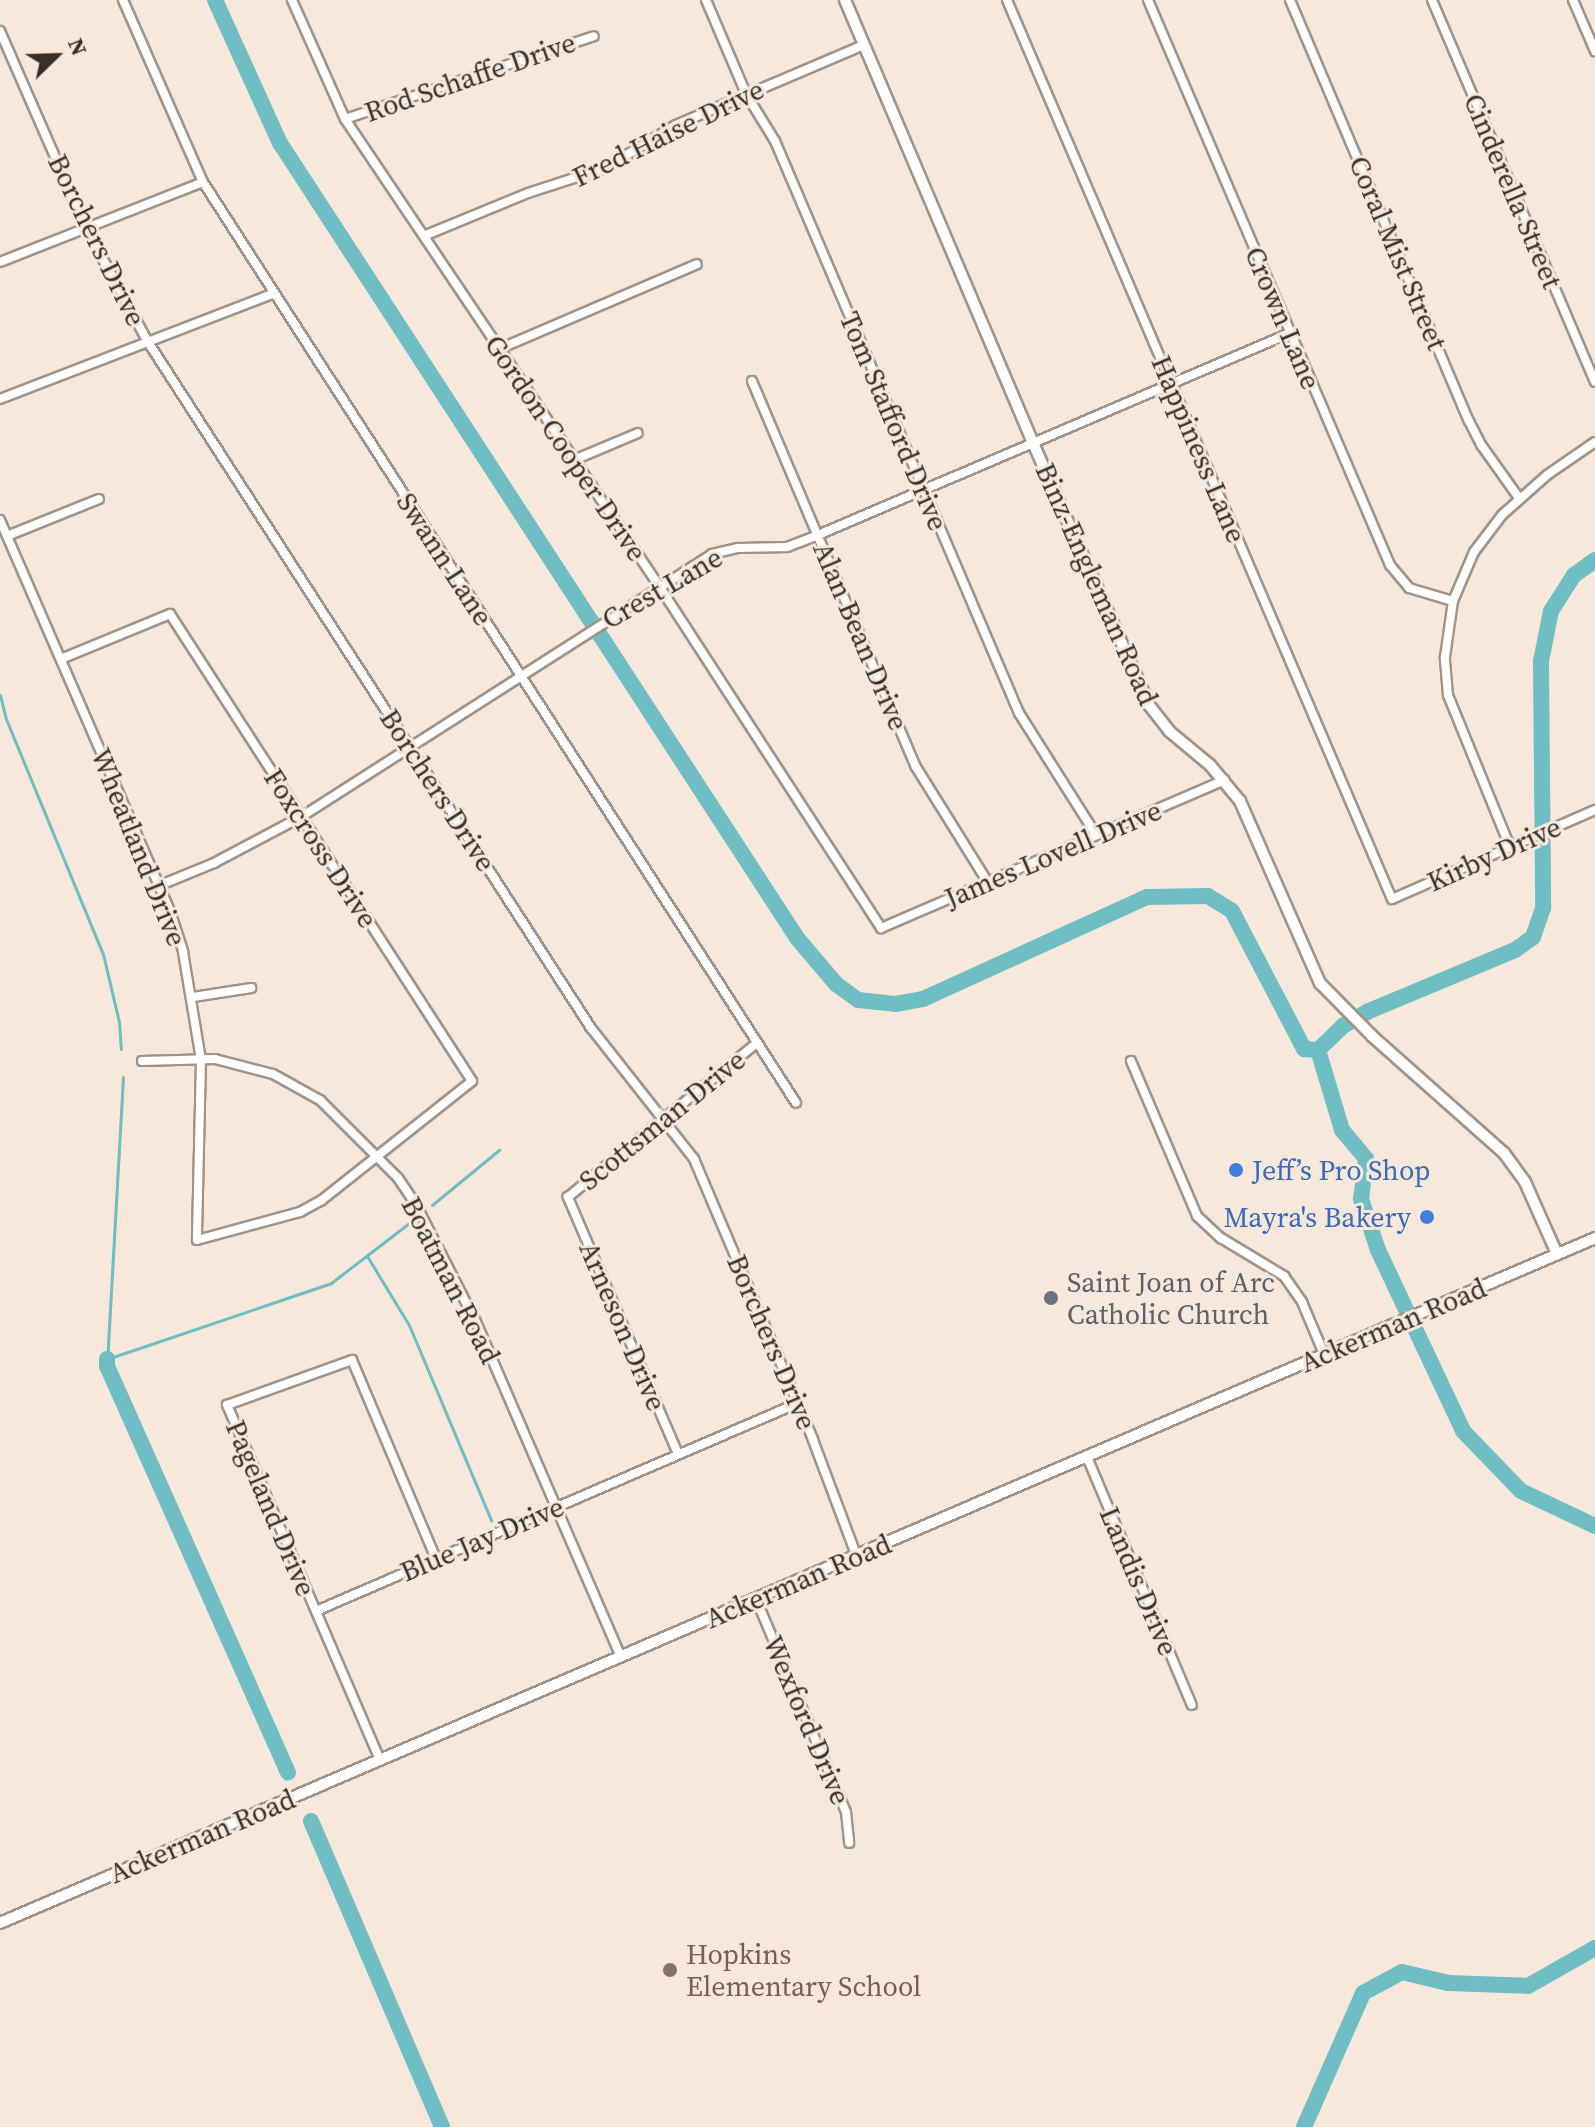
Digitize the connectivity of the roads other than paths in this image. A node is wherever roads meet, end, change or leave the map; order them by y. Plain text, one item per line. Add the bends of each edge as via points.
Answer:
1 (123, 0) edge
2 (292, 0) edge
3 (706, 0) edge
4 (845, 0) edge
5 (1007, 0) edge
6 (1148, 0) edge
7 (1290, 0) edge
8 (1432, 0) edge
9 (1573, 0) edge
10 (0, 31) edge
11 (594, 36) dead end
12 (864, 45) junction
13 (1595, 51) edge
14 (746, 94) junction
15 (345, 119) junction
16 (203, 182) junction
17 (86, 228) junction
18 (426, 235) junction
19 (0, 262) edge
20 (697, 264) dead end
21 (274, 293) junction
22 (1290, 333) junction
23 (148, 342) junction
24 (499, 349) junction
25 (752, 381) dead end
26 (1595, 382) edge
27 (1171, 384) junction
28 (0, 399) edge
29 (638, 433) dead end
30 (1595, 442) edge
31 (1033, 443) junction
32 (574, 460) junction
33 (923, 489) junction
34 (1519, 498) junction
35 (99, 499) dead end
36 (0, 520) edge
37 (818, 535) junction
38 (7, 536) junction
39 (659, 586) junction
40 (1453, 601) junction
41 (61, 659) junction
42 (520, 675) junction
43 (410, 745) junction
44 (1225, 780) junction
45 (1595, 810) edge
46 (301, 817) junction
47 (1096, 835) junction
48 (1514, 845) junction
49 (987, 881) junction
50 (158, 886) junction
51 (1392, 899) joint
52 (881, 928) joint
53 (251, 988) dead end
54 (193, 997) junction
55 (757, 1043) junction
56 (201, 1059) junction
57 (142, 1061) dead end
58 (1131, 1061) dead end
59 (796, 1103) dead end
60 (663, 1120) junction
61 (377, 1156) junction
62 (568, 1197) joint
63 (1594, 1240) edge
64 (1557, 1254) junction
65 (1324, 1354) junction
66 (798, 1403) junction
67 (678, 1454) junction
68 (1087, 1457) junction
69 (556, 1506) junction
70 (857, 1557) junction
71 (436, 1559) junction
72 (756, 1599) junction
73 (316, 1611) junction
74 (621, 1657) junction
75 (1192, 1705) dead end
76 (380, 1760) junction
77 (849, 1843) dead end
78 (0, 1923) edge

1 - 16 street, Swann Lane
2 - 15 street, Gordon Cooper Drive
3 - 14 street, Tom Stafford Drive
4 - 12 street, Binz-Engleman Road
5 - 27 street, Happiness Lane
6 - 22 street, Crown Lane
7 - 34 street, Coral Mist Street via 1469,421
8 - 26 street, Cinderella Street
9 - 13 street
10 - 17 street, Borchers Drive
11 - 15 street, Rod Schaffe Drive
12 - 14 street, Fred Haise Drive
12 - 31 street, Binz-Engleman Road
14 - 18 street, Fred Haise Drive via 676,125 605,168
14 - 33 street, Tom Stafford Drive via 775,141
15 - 18 street, Gordon Cooper Drive
16 - 17 street
16 - 21 street, Swann Lane
17 - 19 street
17 - 23 street, Borchers Drive
18 - 24 street, Gordon Cooper Drive
20 - 24 street
21 - 23 street
21 - 42 street, Swann Lane
22 - 27 street, Crest Lane
22 - 40 street, Crown Lane via 1390,565 1409,588
23 - 28 street
23 - 43 street, Borchers Drive
24 - 32 street, Gordon Cooper Drive
25 - 37 street, Alan Bean Drive
27 - 31 street, Crest Lane
27 - 51 street, Happiness Lane
29 - 32 street
30 - 34 street
31 - 33 street, Crest Lane
31 - 44 street, Binz-Engleman Road via 1149,705 1169,731
32 - 39 street, Gordon Cooper Drive
33 - 37 street, Crest Lane
33 - 47 street, Tom Stafford Drive via 1019,713
34 - 40 street via 1474,552
35 - 38 street
36 - 38 street, Wheatland Drive
37 - 39 street, Crest Lane via 787,547 720,551
37 - 49 street, Alan Bean Drive via 916,767
38 - 41 street, Wheatland Drive
39 - 42 street, Crest Lane
39 - 52 street, Gordon Cooper Drive
40 - 48 street via 1445,657 1448,695
41 - 46 street, Foxcross Drive via 170,614
41 - 50 street, Wheatland Drive
42 - 43 street, Crest Lane
42 - 55 street, Swann Lane
43 - 46 street, Crest Lane
43 - 60 street, Borchers Drive via 591,1028
44 - 47 street, James Lovell Drive
44 - 64 street, Binz-Engleman Road via 1252,824 1312,970 1339,1005 1504,1153 1525,1182
45 - 48 street, Kirby Drive
46 - 50 street, Crest Lane
46 - 61 street, Foxcross Drive via 472,1081
47 - 49 street, James Lovell Drive
48 - 51 street, Kirby Drive
49 - 52 street, James Lovell Drive
50 - 54 street, Wheatland Drive
53 - 54 street
54 - 56 street, Wheatland Drive
55 - 59 street, Swann Lane
55 - 60 street, Scottsman Drive
56 - 57 street, Boatman Road
56 - 61 street, Boatman Road via 247,1065 301,1087 337,1114
56 - 61 street, Wheatland Drive via 197,1240 311,1207
58 - 65 street via 1197,1216 1221,1238 1284,1276 1302,1302
60 - 62 street, Scottsman Drive
60 - 66 street, Borchers Drive via 697,1166
61 - 69 street, Boatman Road via 408,1191 455,1279
62 - 67 street, Arneson Drive
63 - 64 street, Ackerman Road
64 - 65 street, Ackerman Road
65 - 68 street, Ackerman Road
66 - 67 street, Blue Jay Drive
66 - 70 street, Borchers Drive
67 - 69 street, Blue Jay Drive
68 - 70 street, Ackerman Road
68 - 75 street, Landis Drive
69 - 71 street, Blue Jay Drive
69 - 74 street, Boatman Road
70 - 72 street, Ackerman Road
71 - 73 street, Blue Jay Drive
71 - 73 street, Pageland Drive via 352,1360 227,1405
72 - 74 street, Ackerman Road
72 - 77 street, Wexford Drive via 846,1812
73 - 76 street
74 - 76 street, Ackerman Road
76 - 78 street, Ackerman Road

